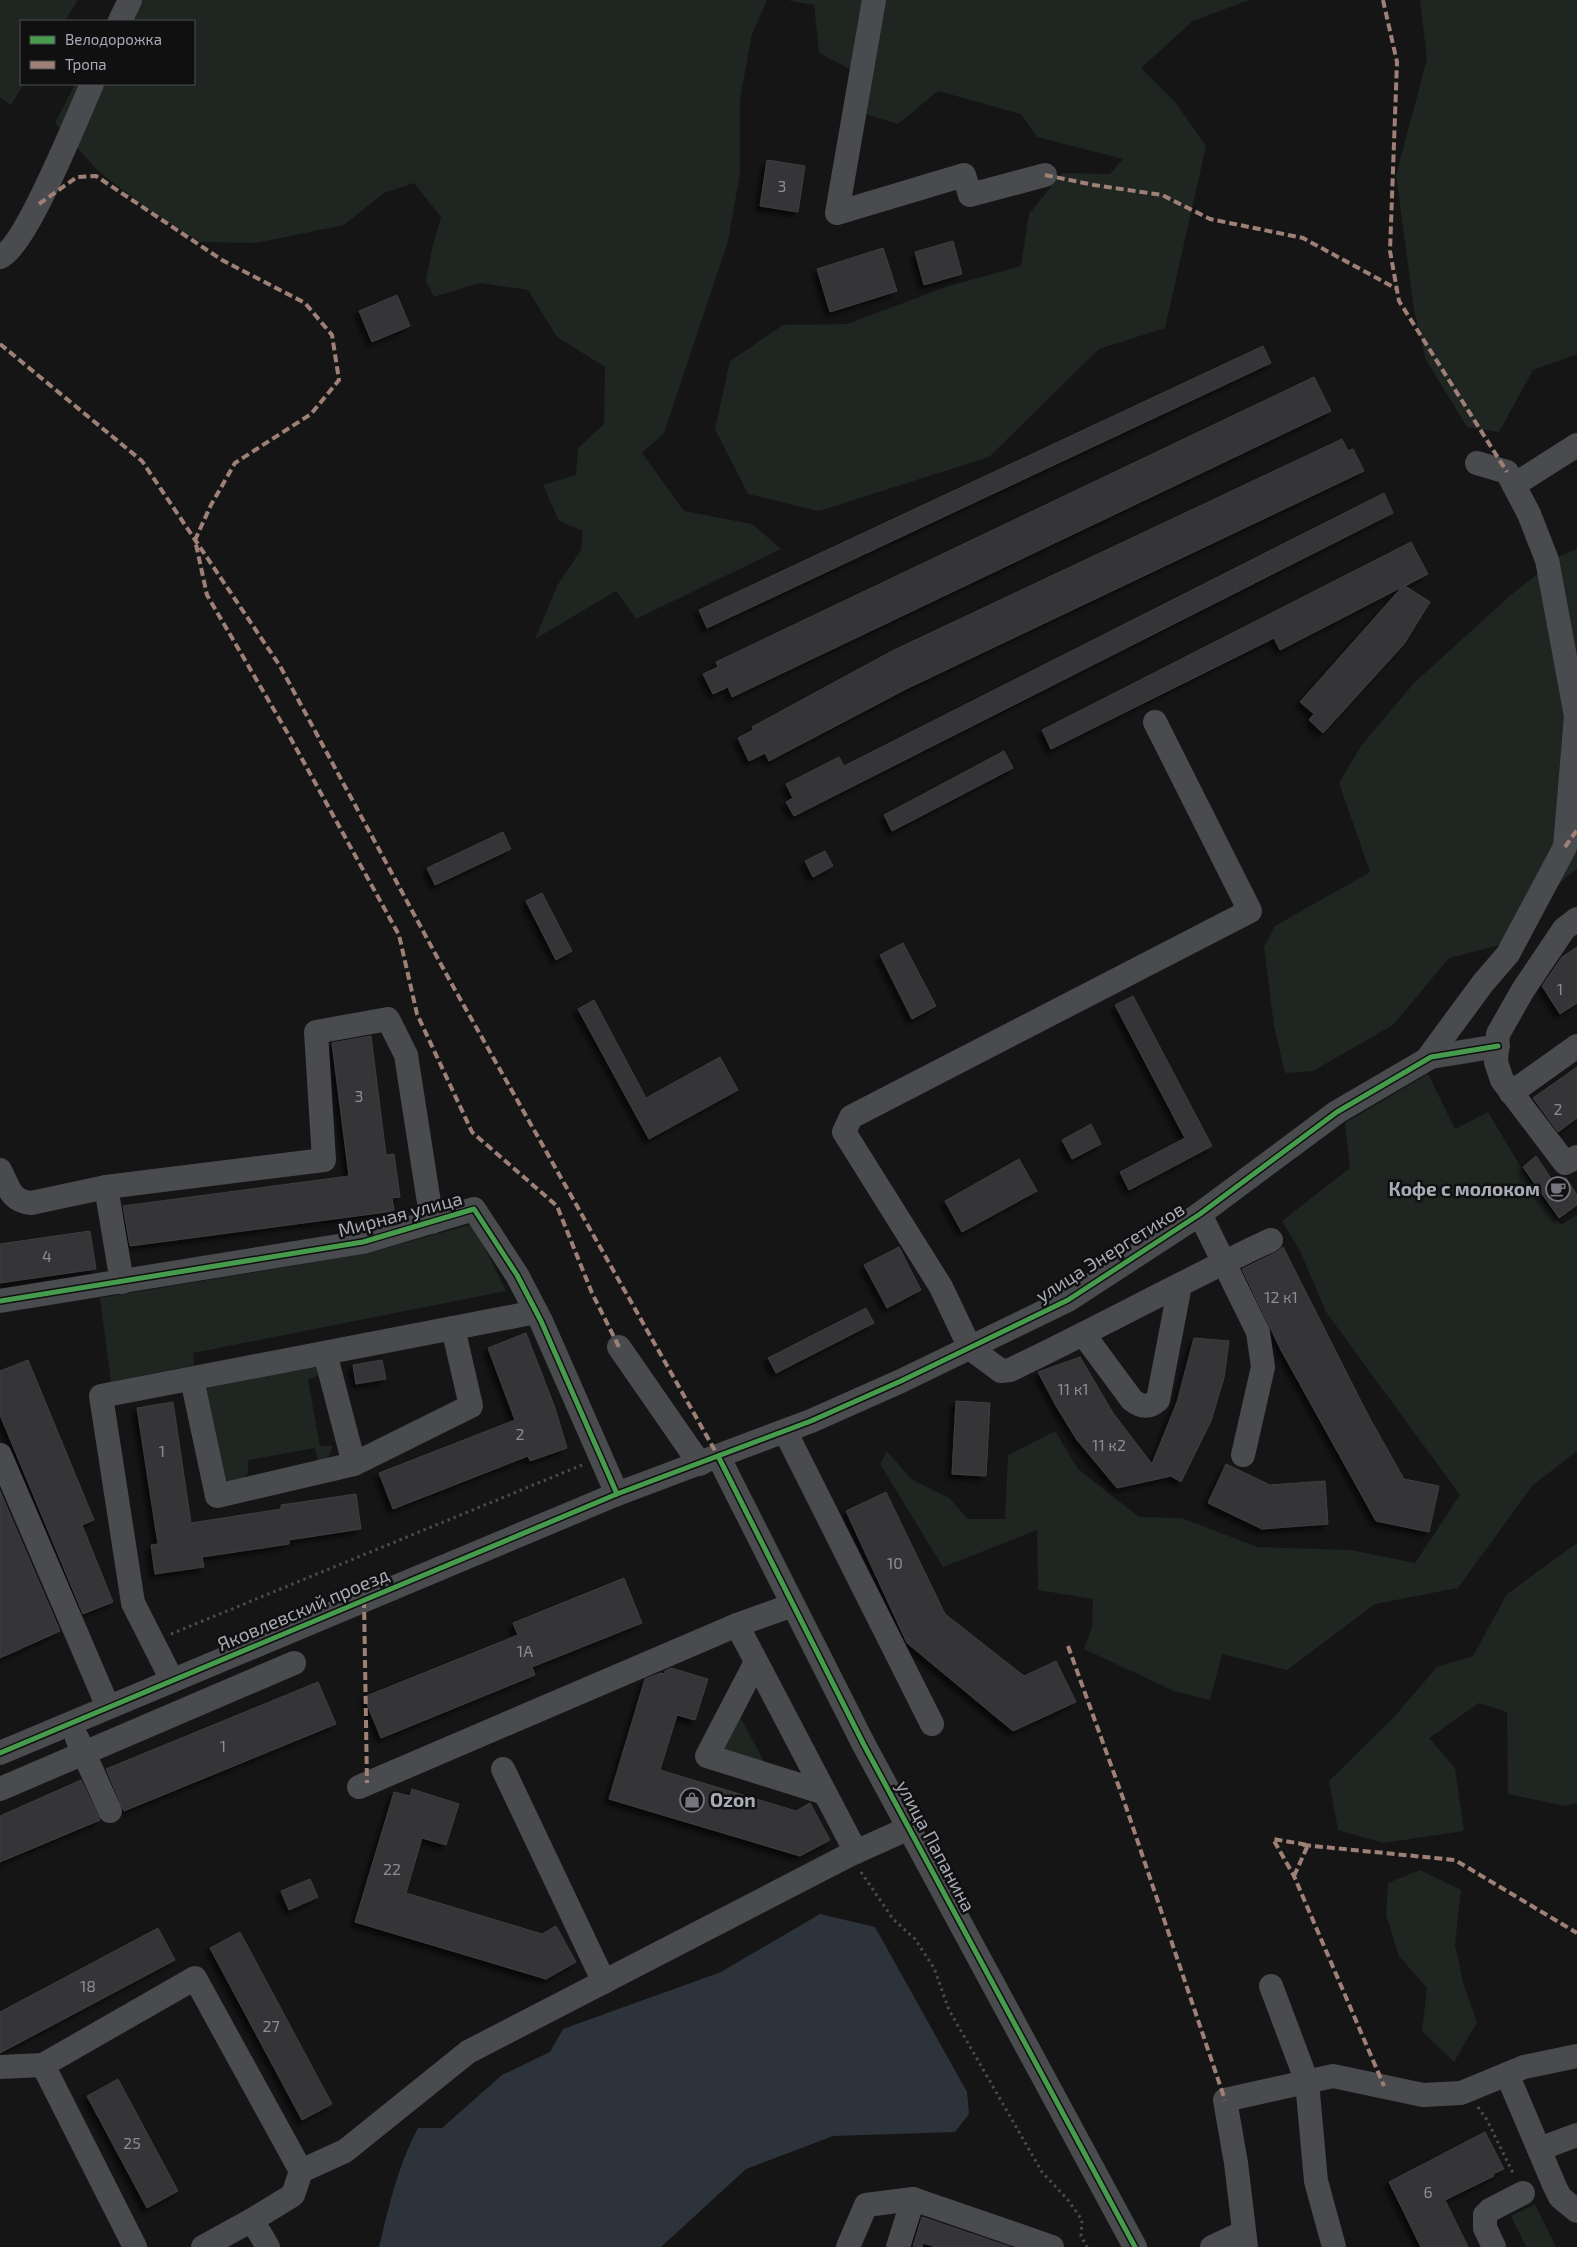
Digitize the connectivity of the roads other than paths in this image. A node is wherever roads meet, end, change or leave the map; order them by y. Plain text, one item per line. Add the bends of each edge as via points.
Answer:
1 (130, 0) edge
2 (874, 0) edge
3 (120, 20) edge
4 (92, 85) edge
5 (1045, 174) dead end
6 (0, 257) edge
7 (1577, 445) edge
8 (1478, 463) dead end
9 (1514, 486) junction
10 (1154, 722) dead end
11 (1577, 919) edge
12 (1498, 1046) junction
13 (1577, 1046) edge
14 (1427, 1059) junction
15 (1512, 1093) junction
16 (1577, 1157) edge
17 (0, 1170) edge
18 (106, 1187) junction
19 (1200, 1214) junction
20 (432, 1222) junction
21 (1271, 1240) dead end
22 (1223, 1262) junction
23 (122, 1282) junction
24 (1180, 1285) junction
25 (0, 1302) edge
26 (536, 1312) junction
27 (453, 1328) junction
28 (1084, 1334) junction
29 (618, 1347) dead end
30 (970, 1348) junction
31 (325, 1353) junction
32 (192, 1379) junction
33 (785, 1431) junction
34 (0, 1455) edge
35 (1243, 1455) dead end
36 (709, 1460) junction
37 (354, 1464) junction
38 (617, 1494) junction
39 (793, 1605) junction
40 (737, 1625) junction
41 (756, 1662) junction
42 (294, 1663) dead end
43 (172, 1680) junction
44 (108, 1707) junction
45 (70, 1723) junction
46 (932, 1724) dead end
47 (84, 1752) junction
48 (0, 1753) edge
49 (503, 1768) dead end
50 (358, 1787) dead end
51 (0, 1789) edge
52 (825, 1793) junction
53 (110, 1811) dead end
54 (909, 1828) junction
55 (852, 1853) junction
56 (604, 1982) junction
57 (1271, 1986) dead end
58 (1577, 2056) edge
59 (43, 2065) junction
60 (0, 2067) edge
61 (1507, 2074) junction
62 (1307, 2082) junction
63 (1577, 2135) edge
64 (1539, 2150) junction
65 (301, 2171) junction
66 (1523, 2193) road end
67 (913, 2199) junction
68 (1577, 2211) edge
69 (252, 2220) junction
70 (1245, 2239) edge
71 (213, 2242) edge
72 (135, 2247) edge
73 (268, 2247) edge
74 (848, 2247) edge
75 (898, 2247) edge
76 (1052, 2247) edge
77 (1135, 2247) edge
78 (1212, 2247) edge
79 (1334, 2247) edge
80 (1494, 2247) edge

1 - 3 street
2 - 5 street via 837,214 964,176 970,195
4 - 6 street via 39,204 11,249
7 - 9 street
8 - 9 street via 1507,472
9 - 14 street via 1547,560 1576,716 1565,847 1508,954
10 - 30 street via 1250,911 851,1117 844,1132 941,1287
11 - 12 street via 1564,929 1523,990 1498,1034
12 - 14 street, улица Энергетиков
12 - 15 street via 1496,1062 1502,1080
13 - 15 street
14 - 19 street, улица Энергетиков via 1337,1112
15 - 16 street via 1565,1163
17 - 18 street via 14,1198 20,1202 31,1203
18 - 20 street via 324,1160 316,1032 388,1019 406,1055
18 - 23 street
19 - 22 street
19 - 30 street, улица Энергетиков via 1068,1300
20 - 23 street, Мирная улица via 363,1242
20 - 26 street, Мирная улица via 474,1209 517,1275
21 - 22 street
22 - 24 street
22 - 35 street via 1258,1332 1263,1367
23 - 25 street, Мирная улица
24 - 28 street
24 - 28 street via 1158,1400 1153,1404 1146,1406 1132,1400
26 - 27 street
26 - 38 street, Мирная улица
27 - 31 street
27 - 37 street via 471,1406
28 - 30 street via 1006,1371 1001,1371
29 - 36 street, улица Папанина
30 - 33 street, улица Энергетиков
31 - 32 street
31 - 37 street
32 - 37 street via 217,1496
32 - 43 street via 101,1396 133,1603
33 - 36 street, улица Энергетиков
33 - 46 street
34 - 44 street
36 - 38 street
36 - 39 street, улица Папанина
38 - 43 street, Яковлевский проезд
39 - 40 street
39 - 54 street, улица Папанина
40 - 41 street
40 - 50 street
41 - 52 street
41 - 52 street via 707,1756
42 - 47 street
43 - 44 street, Яковлевский проезд
44 - 45 street, Яковлевский проезд
45 - 47 street
45 - 48 street, Яковлевский проезд
47 - 51 street
47 - 53 street
49 - 56 street
52 - 55 street
54 - 55 street
54 - 77 street, улица Папанина
55 - 56 street
56 - 65 street via 468,2052 344,2151
57 - 62 street
58 - 61 street via 1524,2067
59 - 60 street
59 - 65 street via 195,1978
59 - 72 street
61 - 62 street via 1461,2093 1422,2096 1333,2076
61 - 64 street
62 - 70 street via 1225,2100
62 - 79 street via 1316,2181
63 - 64 street
64 - 68 street via 1560,2196
65 - 69 street via 293,2195
66 - 80 street via 1485,2215 1484,2228
67 - 74 street via 866,2205
67 - 75 street
67 - 76 street
69 - 71 street
69 - 73 street
70 - 78 street

